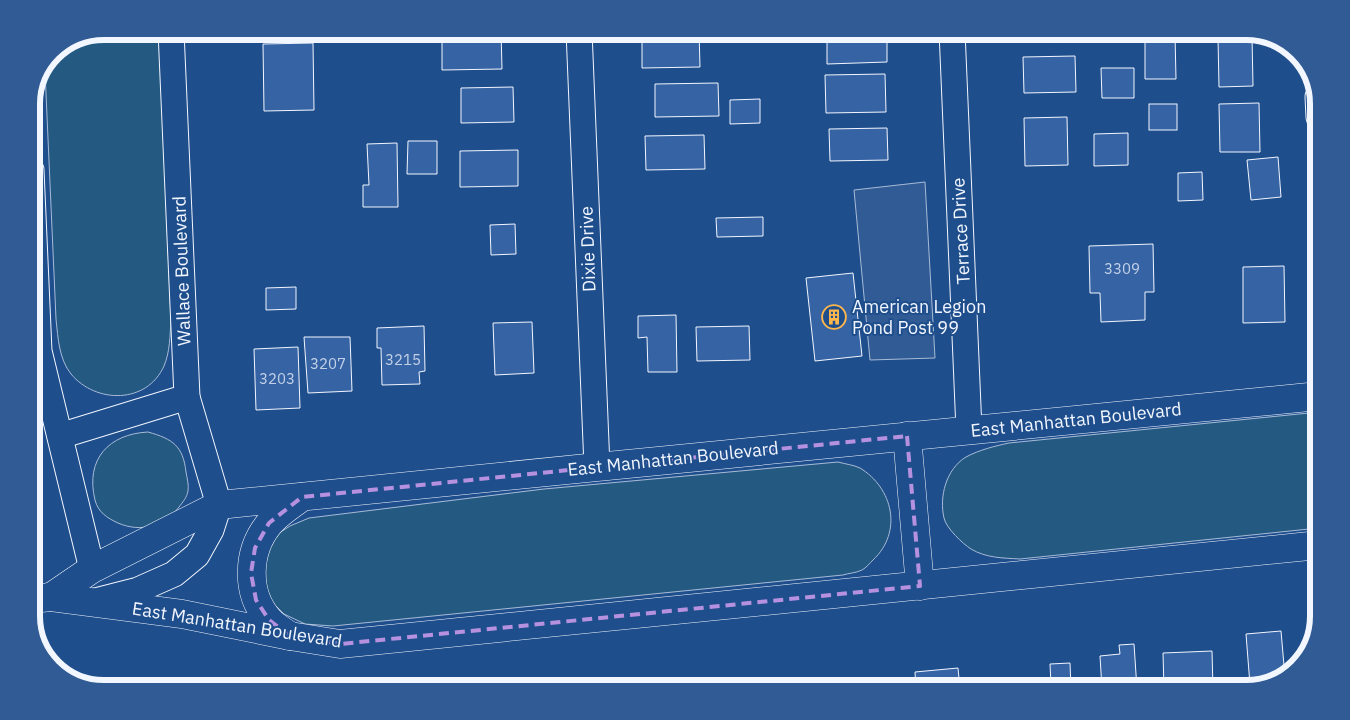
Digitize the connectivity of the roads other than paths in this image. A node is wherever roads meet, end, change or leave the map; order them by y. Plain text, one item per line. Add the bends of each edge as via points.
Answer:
1 (171, 40) edge
2 (579, 40) edge
3 (952, 40) edge
4 (40, 355) edge
5 (187, 397) junction
6 (1310, 397) edge
7 (969, 430) junction
8 (60, 436) junction
9 (907, 436) junction
10 (597, 467) junction
11 (302, 497) junction
12 (219, 505) junction
13 (1310, 546) edge
14 (92, 569) junction
15 (920, 586) junction
16 (41, 598) edge
17 (88, 603) junction
18 (290, 636) junction

1 - 5 street, Wallace Boulevard
2 - 10 street, Dixie Drive
3 - 7 street, Terrace Drive
4 - 8 street
5 - 8 street
5 - 12 street, Wallace Boulevard
6 - 7 street, East Manhattan Boulevard
7 - 9 street, East Manhattan Boulevard
8 - 14 street
9 - 10 street, East Manhattan Boulevard
9 - 15 street
10 - 11 street, East Manhattan Boulevard
11 - 12 street, East Manhattan Boulevard
11 - 18 street via 269,523 254,548 251,573 256,600 269,620
12 - 14 street, East Manhattan Boulevard
12 - 17 street via 211,530 197,555 174,574 138,590
13 - 15 street, East Manhattan Boulevard
14 - 16 street, East Manhattan Boulevard
15 - 18 street, East Manhattan Boulevard via 340,644
16 - 17 street, East Manhattan Boulevard
17 - 18 street, East Manhattan Boulevard via 182,614

